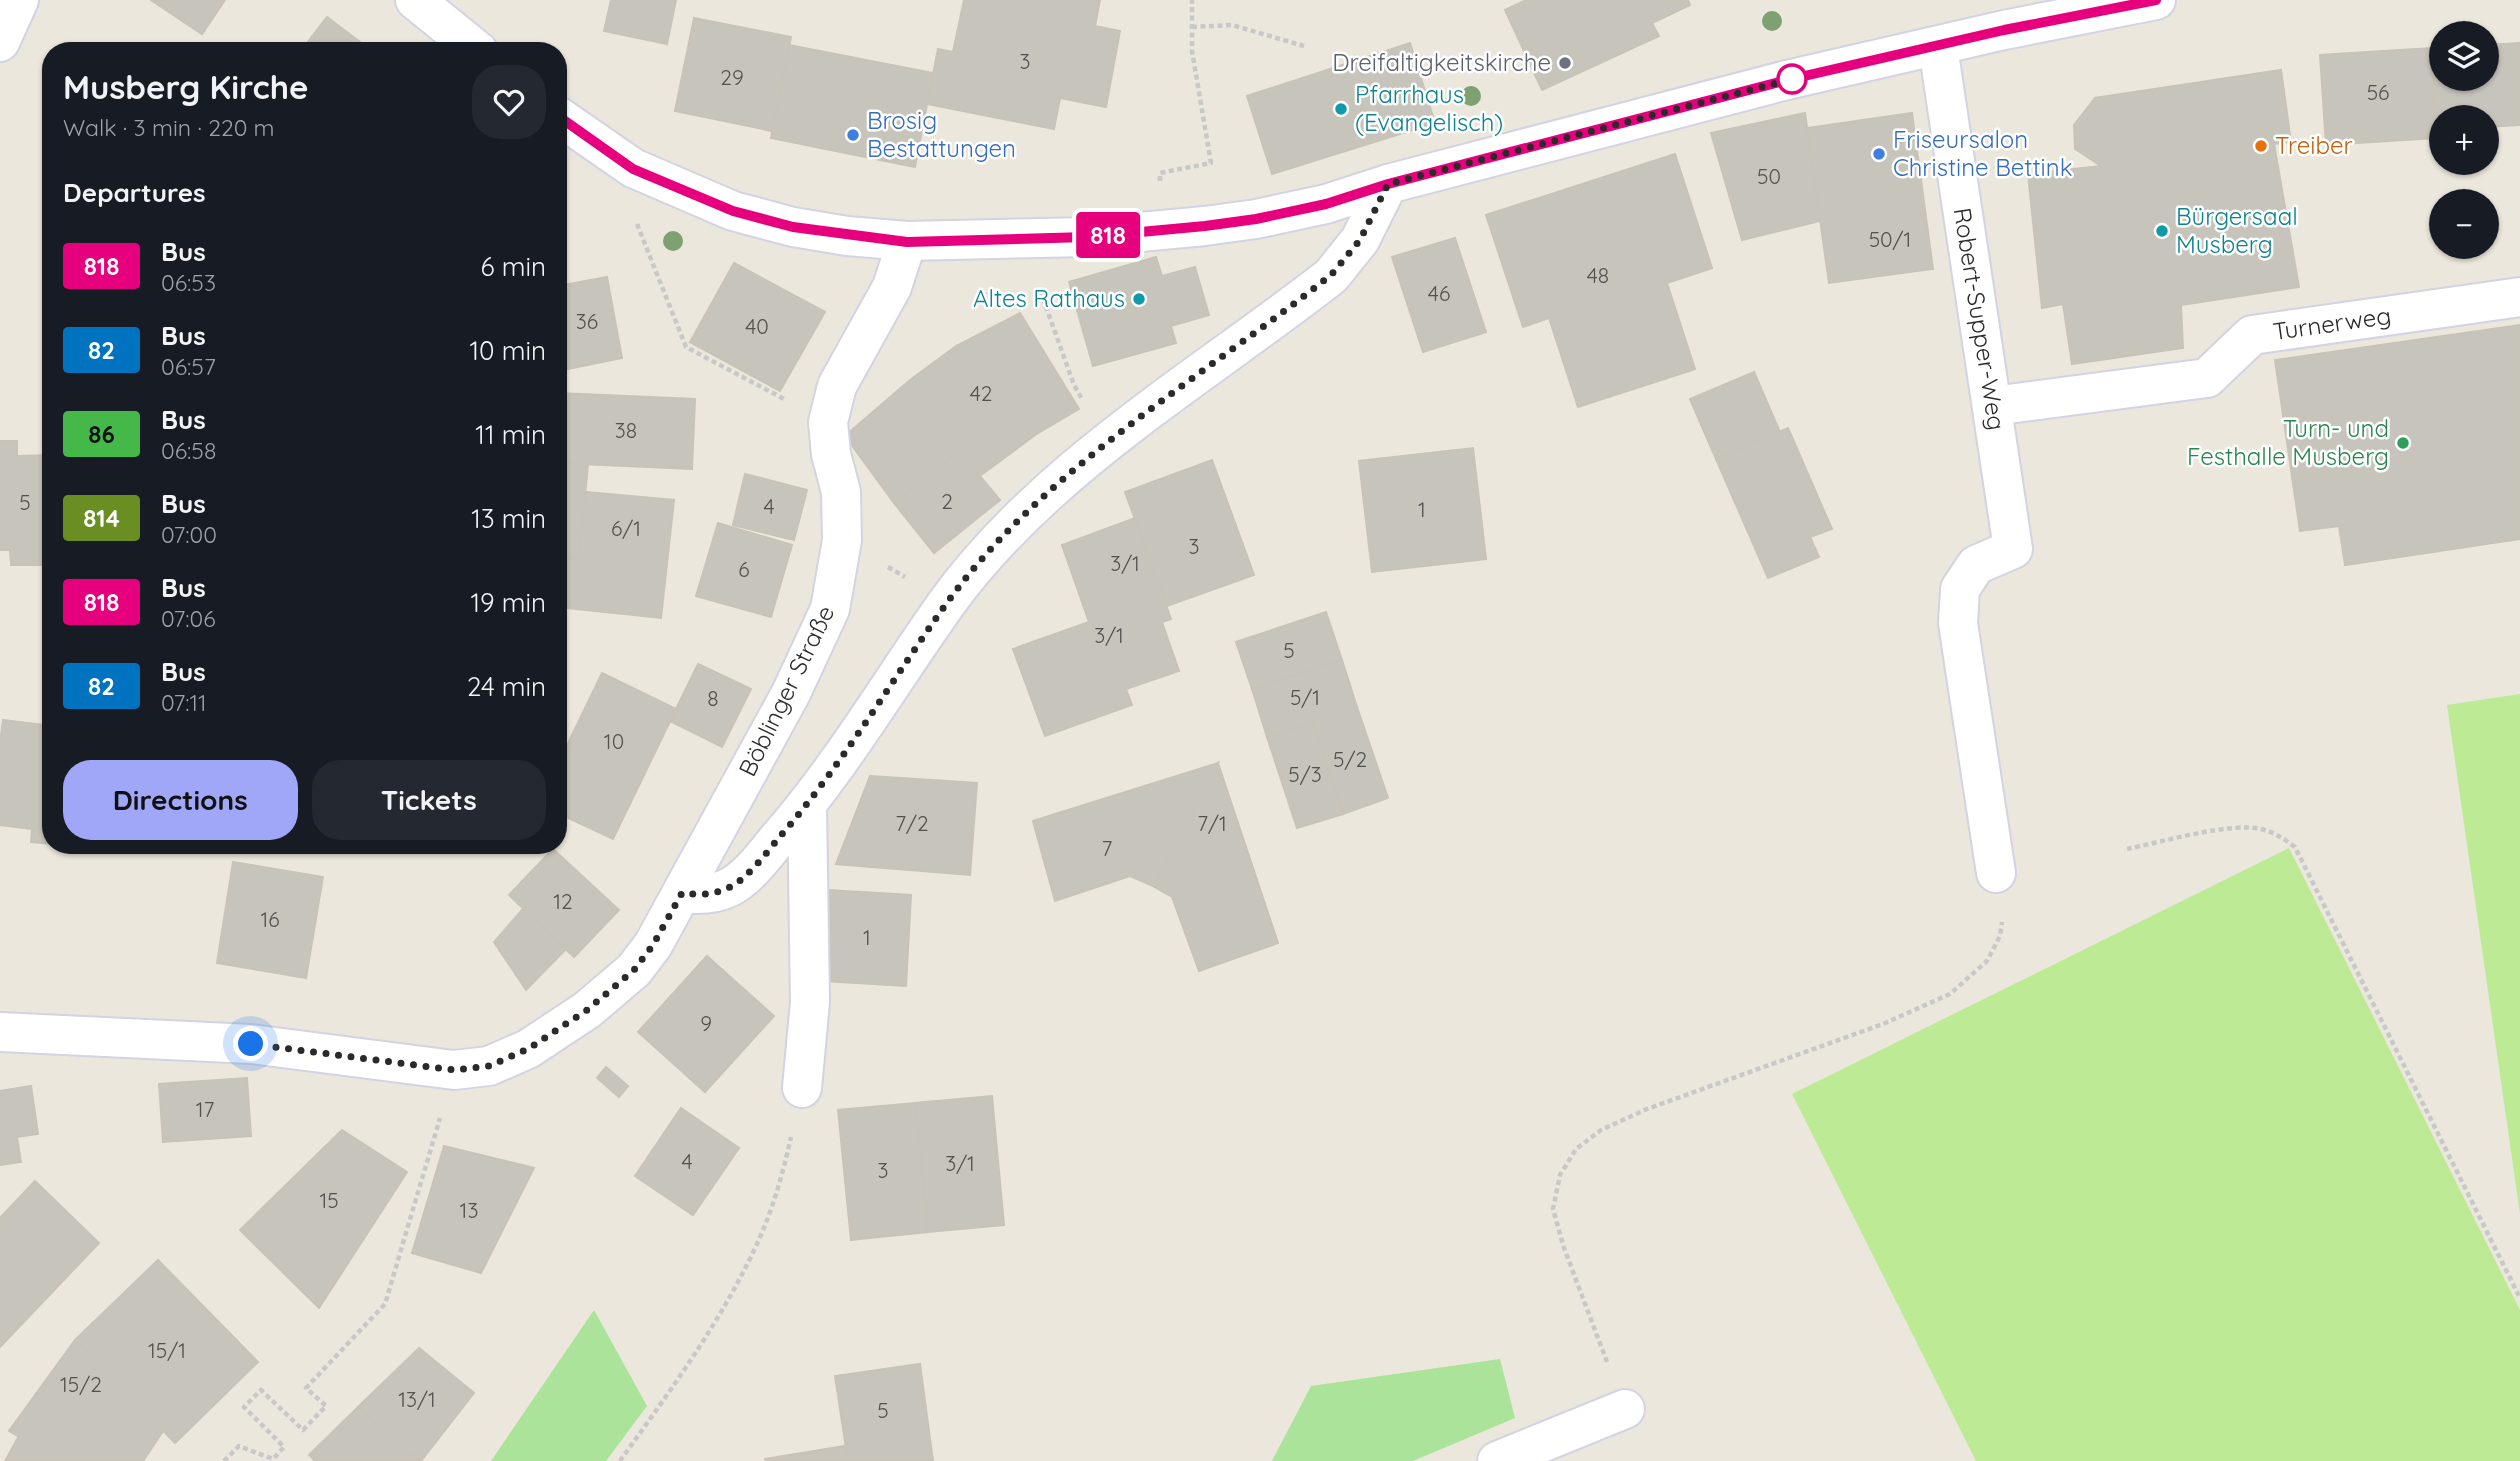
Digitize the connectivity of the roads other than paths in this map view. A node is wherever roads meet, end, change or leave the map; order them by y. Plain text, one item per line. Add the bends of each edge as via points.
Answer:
1 (19, 0) edge
2 (415, 0) edge
3 (2156, 0) edge
4 (2003, 15) edge
5 (0, 42) edge
6 (467, 42) edge
7 (1938, 47) junction
8 (567, 122) edge
9 (1388, 184) junction
10 (907, 242) junction
11 (2520, 297) edge
12 (1993, 406) junction
13 (807, 806) junction
14 (1996, 873) road end
15 (682, 893) junction
16 (0, 1032) edge
17 (802, 1088) road end
18 (1625, 1409) road end
19 (1497, 1461) edge

1 - 5 street
2 - 6 street
3 - 4 street
4 - 7 street
7 - 9 street via 1787,80
7 - 12 street, Robert-Supper-Weg
8 - 10 street via 633,169 733,211 793,227
9 - 10 street via 1256,219 1159,231
9 - 13 street via 1360,240 1331,275 1109,440 990,550 947,603
10 - 15 street, Böblinger Straße via 892,287 837,386 828,422 841,492 842,540 835,589 821,633
11 - 12 street, Turnerweg via 2252,335 2207,378
12 - 14 street, Robert-Supper-Weg via 2013,549 1976,565 1960,589 1958,623
13 - 15 street via 756,865 729,888 702,895
13 - 17 street via 810,1002
15 - 16 street, Böblinger Straße via 634,970 587,1010 528,1049 489,1066 454,1070 251,1044
18 - 19 street

